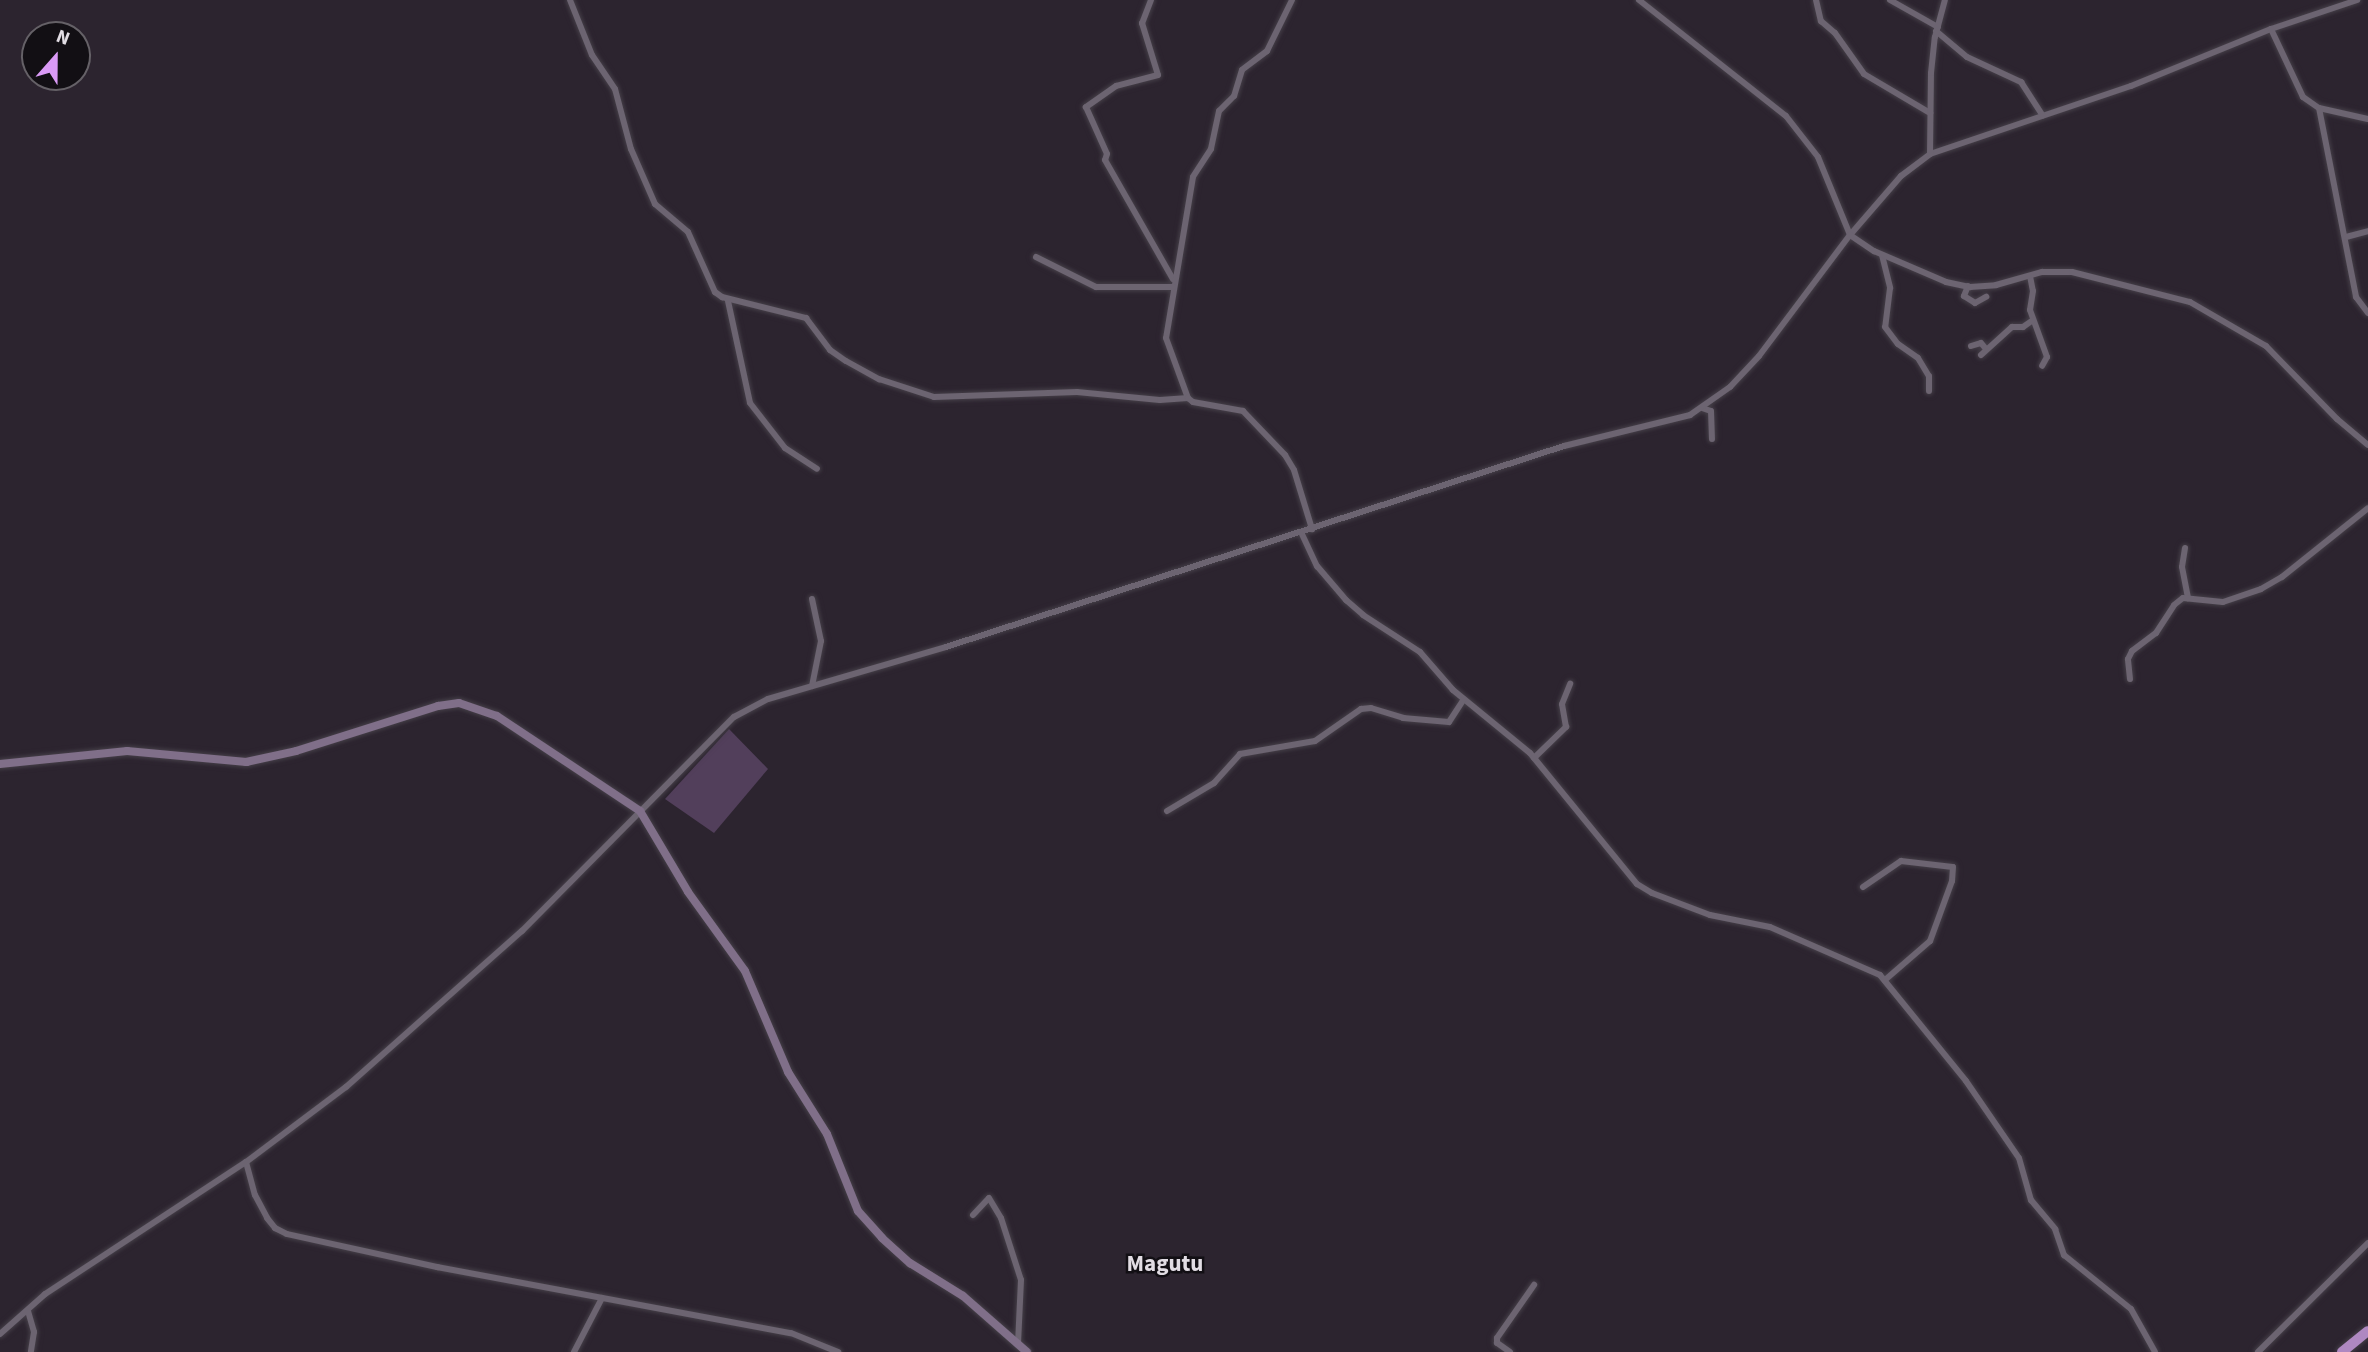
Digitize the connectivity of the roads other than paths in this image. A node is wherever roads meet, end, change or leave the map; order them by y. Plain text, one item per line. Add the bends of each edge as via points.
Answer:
1 (570, 0) edge
2 (1151, 0) edge
3 (1292, 0) edge
4 (1639, 0) edge
5 (1816, 0) edge
6 (1889, 0) edge
7 (1945, 0) edge
8 (2357, 0) edge
9 (1937, 29) junction
10 (2272, 29) junction
11 (2319, 108) junction
12 (1930, 113) junction
13 (2043, 116) junction
14 (2368, 119) edge
15 (1930, 154) junction
16 (2368, 231) edge
17 (1850, 235) junction
18 (2346, 237) junction
19 (1882, 255) junction
20 (1036, 257) dead end
21 (2030, 276) junction
22 (1173, 284) junction
23 (1968, 286) junction
24 (1986, 297) dead end
25 (728, 301) junction
26 (2368, 313) edge
27 (2033, 320) junction
28 (1971, 346) dead end
29 (1986, 349) junction
30 (1981, 355) dead end
31 (2042, 366) dead end
32 (1929, 391) dead end
33 (1188, 398) junction
34 (1702, 408) junction
35 (1712, 439) dead end
36 (2368, 445) edge
37 (817, 470) dead end
38 (2368, 508) edge
39 (1312, 528) junction
40 (1301, 532) junction
41 (2185, 548) dead end
42 (2188, 598) junction
43 (812, 599) dead end
44 (2130, 679) dead end
45 (1570, 684) dead end
46 (812, 686) junction
47 (1464, 699) junction
48 (1534, 758) junction
49 (0, 764) edge
50 (640, 811) junction
51 (1167, 811) dead end
52 (1863, 887) dead end
53 (1885, 980) junction
54 (246, 1161) junction
55 (974, 1215) dead end
56 (2368, 1243) edge
57 (1534, 1285) dead end
58 (602, 1298) junction
59 (28, 1311) junction
60 (2368, 1331) edge
61 (0, 1335) edge
62 (1018, 1344) junction
63 (31, 1352) edge
64 (574, 1352) edge
65 (838, 1352) edge
66 (1027, 1352) edge
67 (1510, 1352) edge
68 (2155, 1352) edge
69 (2258, 1352) edge
70 (2342, 1352) edge

1 - 25 street via 592,55 615,89 631,149 655,204 688,232 715,292
2 - 22 street via 1142,23 1158,75 1116,86 1086,107 1107,154 1105,160
3 - 22 street via 1266,51 1242,70 1234,96 1219,111 1211,149 1193,177
4 - 17 street via 1786,116 1818,157
5 - 12 street via 1821,21 1864,74
6 - 9 street
7 - 9 street
8 - 10 street
9 - 12 street
9 - 13 street via 1967,57 2021,82
10 - 11 street via 2298,91
10 - 13 street
11 - 14 street
11 - 18 street
12 - 15 street
13 - 15 street
15 - 17 street via 1901,176
16 - 18 street
17 - 19 street
17 - 34 street via 1759,356
18 - 26 street via 2356,297
19 - 23 street via 1946,282
19 - 32 street via 1890,288 1885,327 1918,358 1929,376
20 - 22 street via 1096,287
21 - 23 street
21 - 27 street
21 - 36 street via 2072,272 2190,302 2266,346
22 - 33 street via 1166,346
23 - 24 street via 1964,296 1975,303
25 - 33 street via 806,318 830,350 846,360 879,379 934,397 1077,392 1160,400
25 - 37 street via 750,403 785,448
27 - 29 street via 2012,327
27 - 31 street via 2048,357
28 - 29 street via 1981,343
29 - 30 street
33 - 39 street via 1200,405 1237,409 1252,418 1294,470
34 - 35 street via 1711,411
34 - 39 street via 1690,415 1564,446
38 - 42 street via 2261,589 2223,602
39 - 40 street
40 - 46 street
40 - 47 street via 1317,566 1346,600 1420,652
41 - 42 street via 2182,567
42 - 44 street via 2174,606 2156,633 2132,651
43 - 46 street via 821,641
45 - 48 street via 1562,704 1566,727
46 - 50 street via 768,699 734,716
47 - 48 street
47 - 51 street via 1449,722 1361,709 1315,741 1240,754 1214,783
48 - 53 street via 1637,884 1710,915 1782,931 1871,969
49 - 50 street via 127,751 229,762 263,760 459,703 496,716
50 - 54 street via 512,940 346,1087
50 - 62 street via 688,892 745,971 788,1072 827,1134 858,1211 910,1263 963,1296
52 - 53 street via 1901,861 1953,867 1930,941
53 - 68 street via 1966,1081 2019,1158 2031,1200 2055,1229 2064,1255 2131,1309
54 - 58 street via 267,1218 287,1234
54 - 59 street via 45,1294
55 - 62 street via 989,1198 1002,1218 1021,1280
56 - 69 street
57 - 67 street via 1497,1338
58 - 64 street
58 - 65 street via 791,1333
59 - 61 street
59 - 63 street via 34,1332
60 - 70 highway
62 - 66 street

